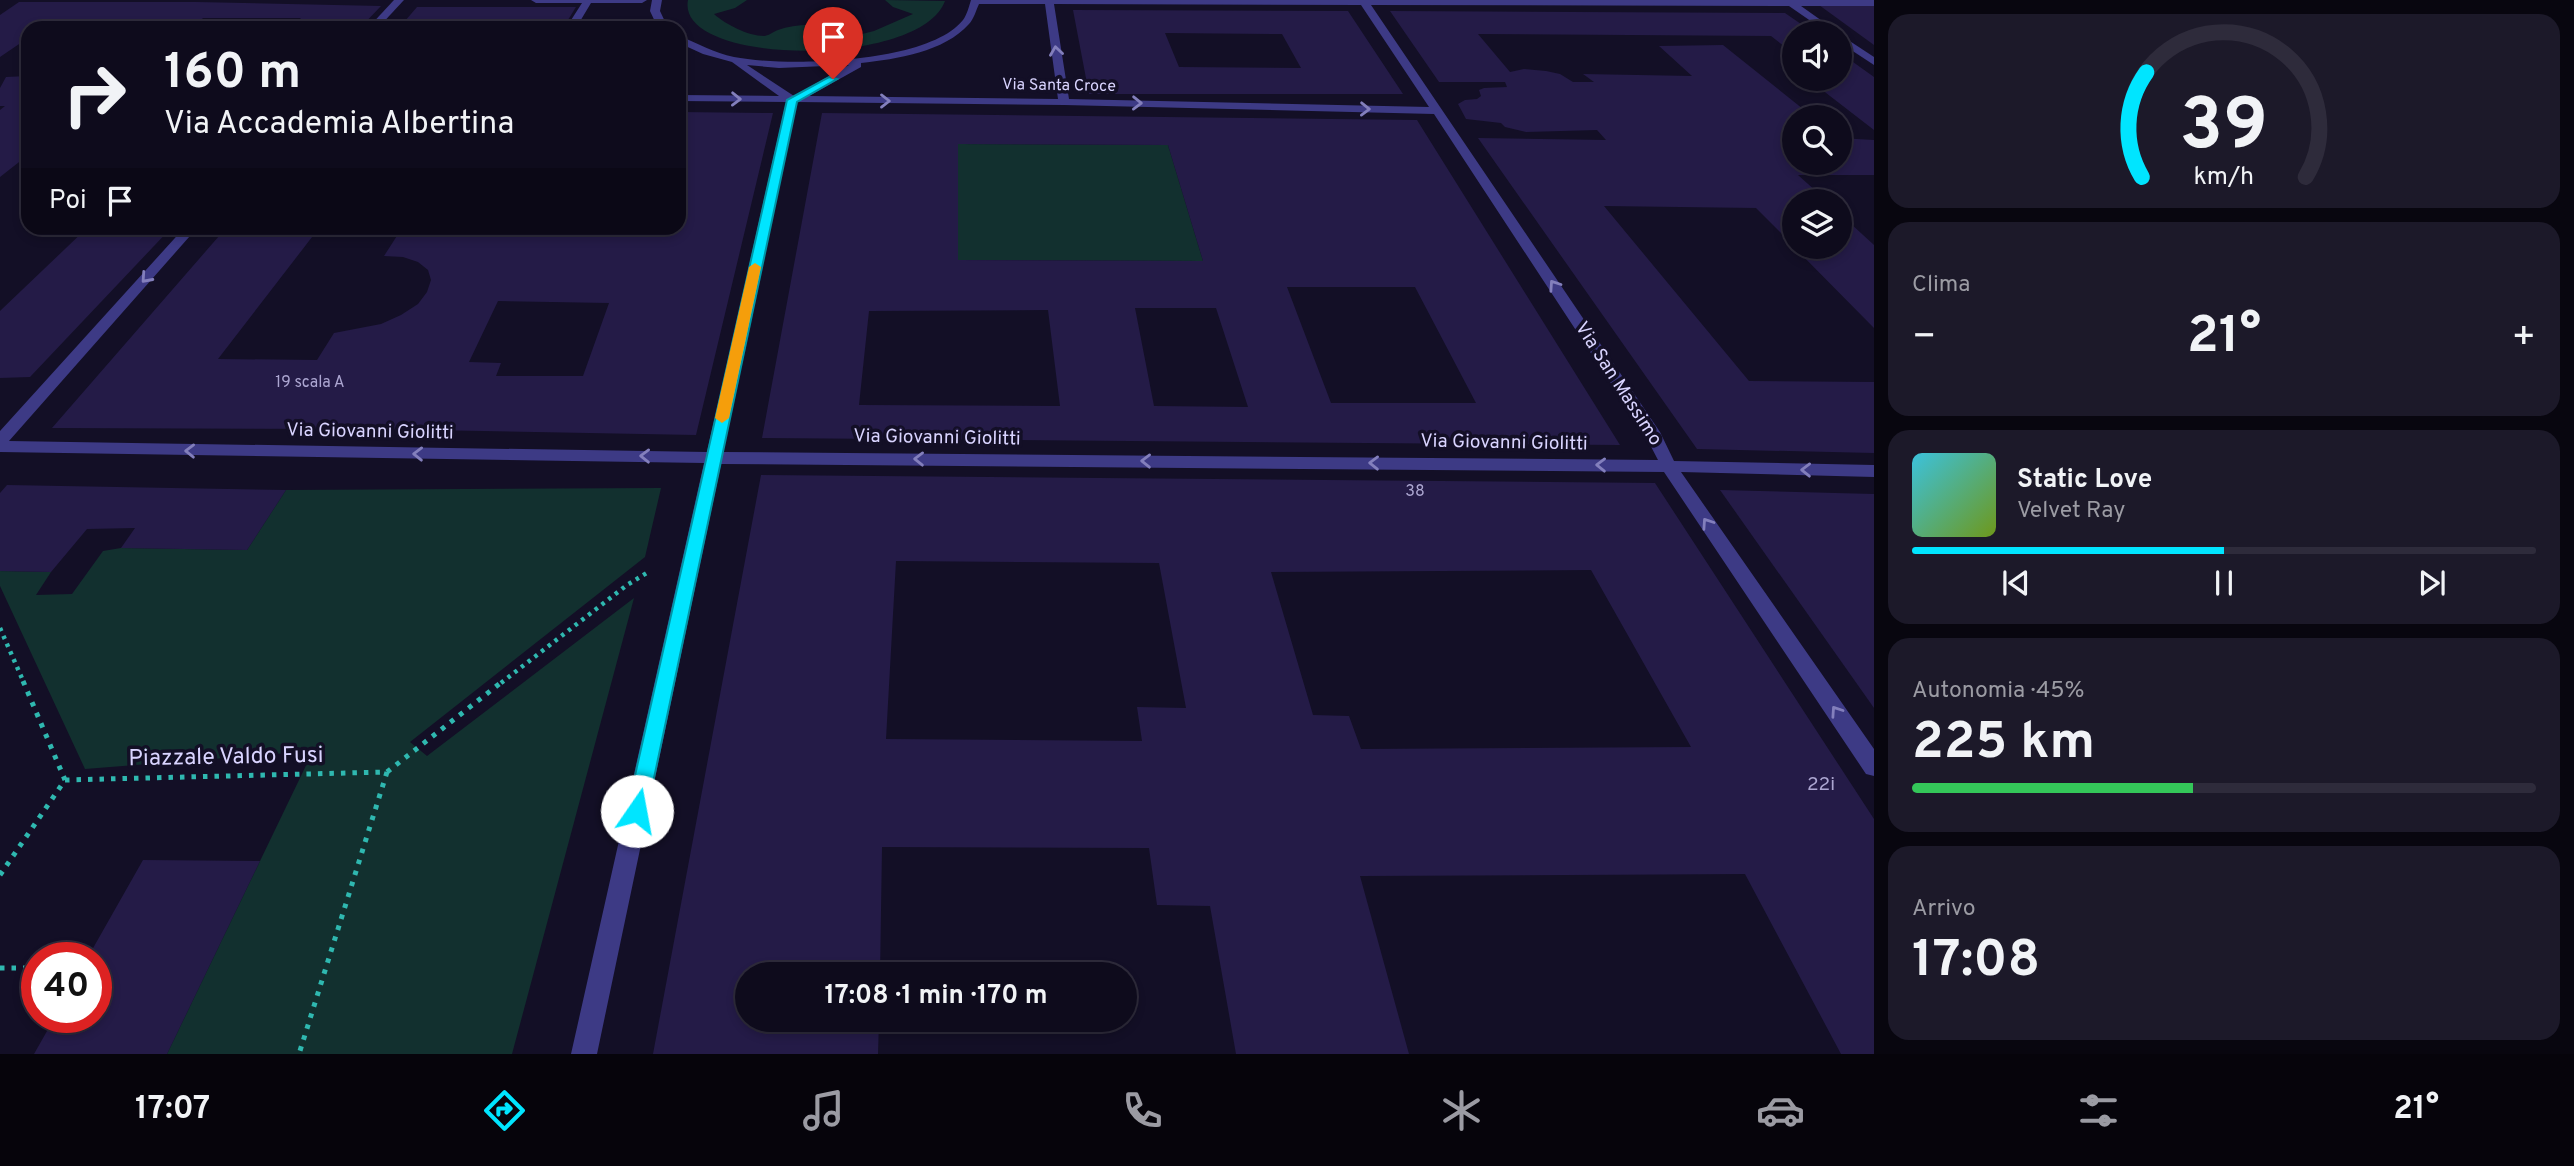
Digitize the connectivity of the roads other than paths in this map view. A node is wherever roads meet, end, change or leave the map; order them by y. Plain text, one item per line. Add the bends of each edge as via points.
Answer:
1 (399, 0) edge
2 (536, 0) edge
3 (588, 0) edge
4 (642, 0) edge
5 (657, 0) edge
6 (976, 0) edge
7 (1049, 1) edge
8 (1363, 1) edge
9 (1790, 2) edge
10 (1874, 3) edge
11 (380, 21) edge
12 (575, 21) edge
13 (660, 21) edge
14 (1817, 21) edge
15 (957, 29) junction
16 (686, 40) edge
17 (686, 43) edge
18 (1852, 46) edge
19 (731, 59) junction
20 (864, 61) junction
21 (1874, 62) edge
22 (686, 98) edge
23 (792, 100) junction
24 (1064, 102) junction
25 (1438, 111) junction
26 (185, 235) edge
27 (0, 444) edge
28 (713, 458) junction
29 (1669, 467) junction
30 (1874, 471) edge
31 (1874, 767) edge
32 (584, 1054) edge

1 - 11 street
2 - 3 street
3 - 4 street
3 - 12 street
5 - 13 street
6 - 7 street
6 - 15 street via 972,13
7 - 8 street
24 -> 7 street
8 - 9 street
8 - 25 street, Via San Massimo
9 - 10 street
9 - 14 street
15 - 16 street via 899,48 812,58 743,52
15 - 20 street via 910,51
17 - 19 street
18 - 21 street
19 - 20 street via 794,66
19 - 23 street
20 - 23 street
22 -> 23 street, Via Santa Croce
23 -> 24 street, Via Santa Croce
23 - 28 street
24 -> 25 street, Via Santa Croce
29 -> 25 street, Via San Massimo via 1654,436
26 -> 27 street
28 -> 27 street, Via Giovanni Giolitti
29 -> 28 street, Via Giovanni Giolitti
28 - 32 street
30 -> 29 street, Via Giovanni Giolitti
31 -> 29 street, Via San Massimo

